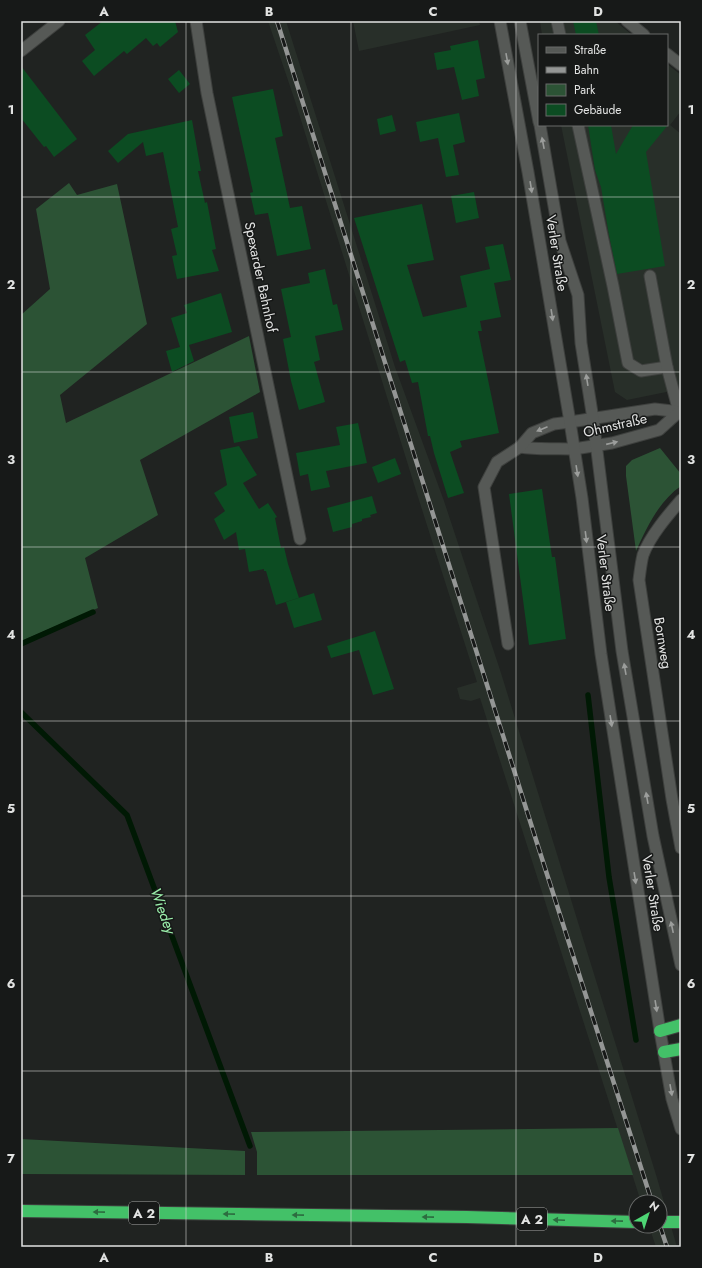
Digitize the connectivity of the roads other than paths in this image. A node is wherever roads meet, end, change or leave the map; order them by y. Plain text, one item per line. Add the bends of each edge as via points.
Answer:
1 (60, 21) edge
2 (196, 21) edge
3 (500, 21) edge
4 (520, 21) edge
5 (557, 21) edge
6 (627, 21) edge
7 (560, 34) edge
8 (643, 34) edge
9 (21, 51) edge
10 (668, 55) edge
11 (681, 65) edge
12 (538, 119) edge
13 (539, 126) edge
14 (578, 126) edge
15 (650, 276) dead end
16 (667, 367) junction
17 (680, 412) edge
18 (593, 419) junction
19 (570, 422) junction
20 (596, 446) junction
21 (520, 447) junction
22 (574, 449) junction
23 (681, 500) edge
24 (300, 539) dead end
25 (508, 644) dead end
26 (681, 848) edge
27 (681, 965) edge
28 (681, 1026) edge
29 (660, 1031) junction
30 (681, 1049) edge
31 (664, 1052) junction
32 (681, 1130) edge
33 (21, 1211) edge
34 (628, 1222) edge
35 (668, 1222) edge
36 (681, 1222) edge

1 - 9 main road
2 - 24 main road, Spexarder Bahnhof via 207,93
3 -> 19 main road, Verler Straße
4 - 12 main road, Verler Straße
5 - 7 main road
6 - 8 main road
10 - 11 main road
18 -> 13 main road, Verler Straße via 581,343 578,295 560,241
14 - 16 main road via 628,363 641,372
15 - 16 main road
16 - 17 main road
17 - 18 main road, Ohmstraße via 655,409
20 -> 17 main road, Ohmstraße via 660,430
18 - 19 main road, Ohmstraße
18 - 20 main road, Verler Straße
19 -> 21 main road, Ohmstraße via 554,424 532,433
19 - 22 main road, Verler Straße
20 - 22 main road, Ohmstraße
27 -> 20 main road, Verler Straße via 653,836 622,651
21 - 22 main road, Ohmstraße via 536,450
21 - 25 main road, Ohmstraße via 497,462 484,487
22 -> 29 main road, Verler Straße via 601,654
23 - 26 main road, Bornweg via 650,541 643,556 639,580
28 - 29 highway
29 - 31 main road, Verler Straße
30 - 31 highway
31 -> 32 main road, Verler Straße via 672,1099
34 -> 33 highway, A 2
35 - 36 highway

